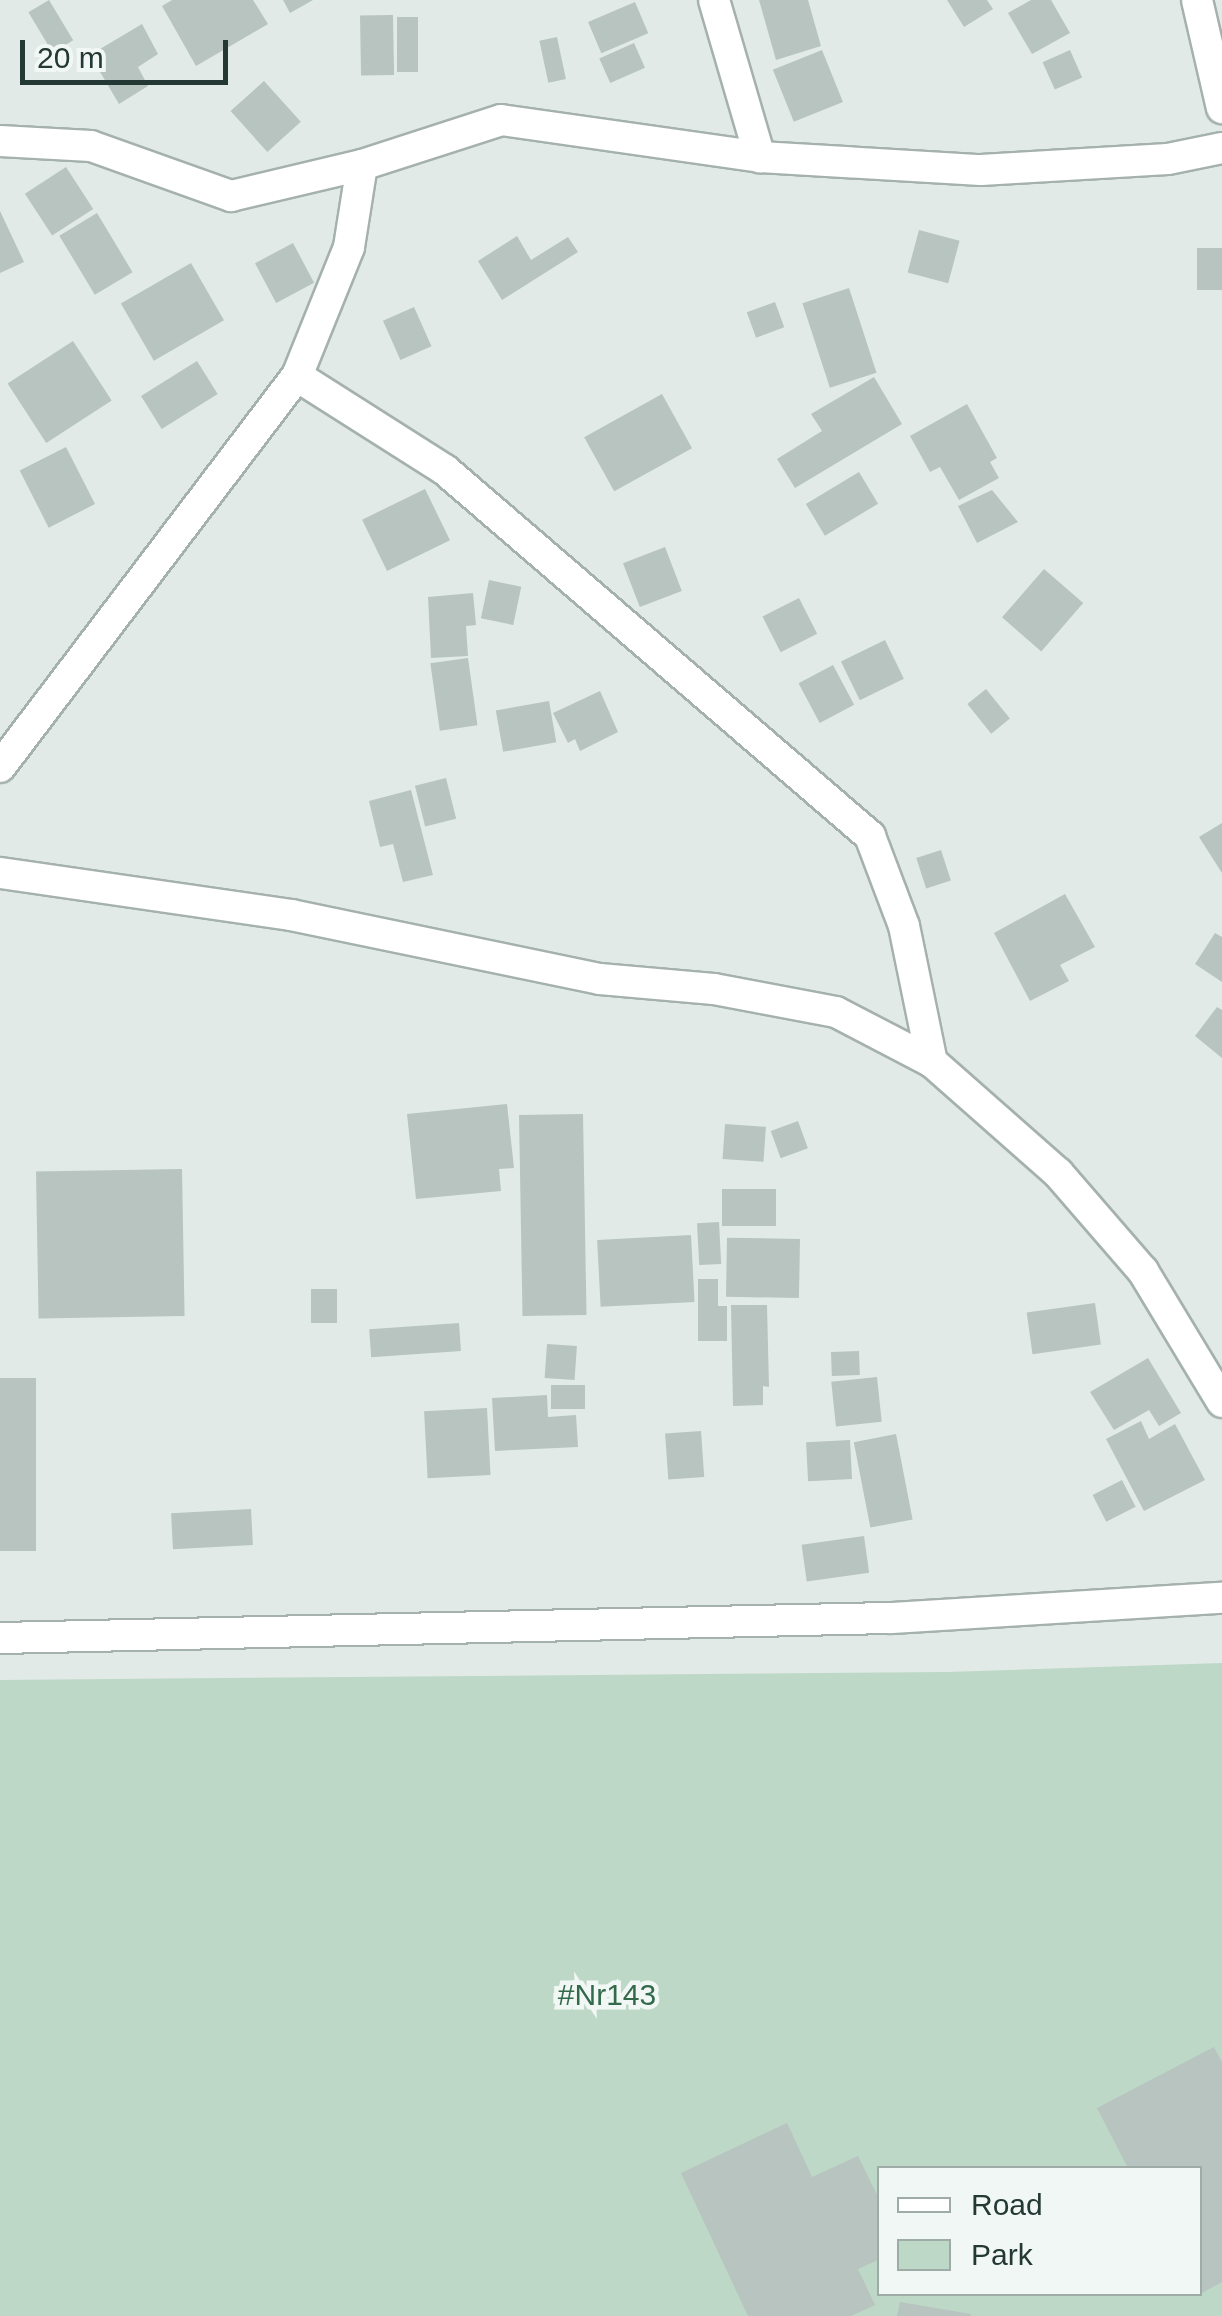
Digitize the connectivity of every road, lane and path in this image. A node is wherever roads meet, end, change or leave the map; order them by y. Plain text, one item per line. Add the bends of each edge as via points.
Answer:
1 (714, 0) edge
2 (1196, 0) edge
3 (1222, 108) edge
4 (0, 141) edge
5 (1222, 148) edge
6 (760, 157) junction
7 (362, 166) junction
8 (298, 376) junction
9 (0, 766) edge
10 (0, 873) edge
11 (932, 1062) junction
12 (1222, 1402) edge
13 (1222, 1598) edge
14 (0, 1638) edge

1 - 6 street
2 - 3 street
4 - 7 street via 91,146 232,196
5 - 6 street via 1168,159 981,170
6 - 7 street via 501,120
7 - 8 street via 350,248
8 - 9 street
8 - 11 street via 445,470 870,836 904,926
10 - 11 street via 291,915 600,978 714,989 836,1012
11 - 12 street via 1058,1172 1143,1271
13 - 14 street via 891,1618

